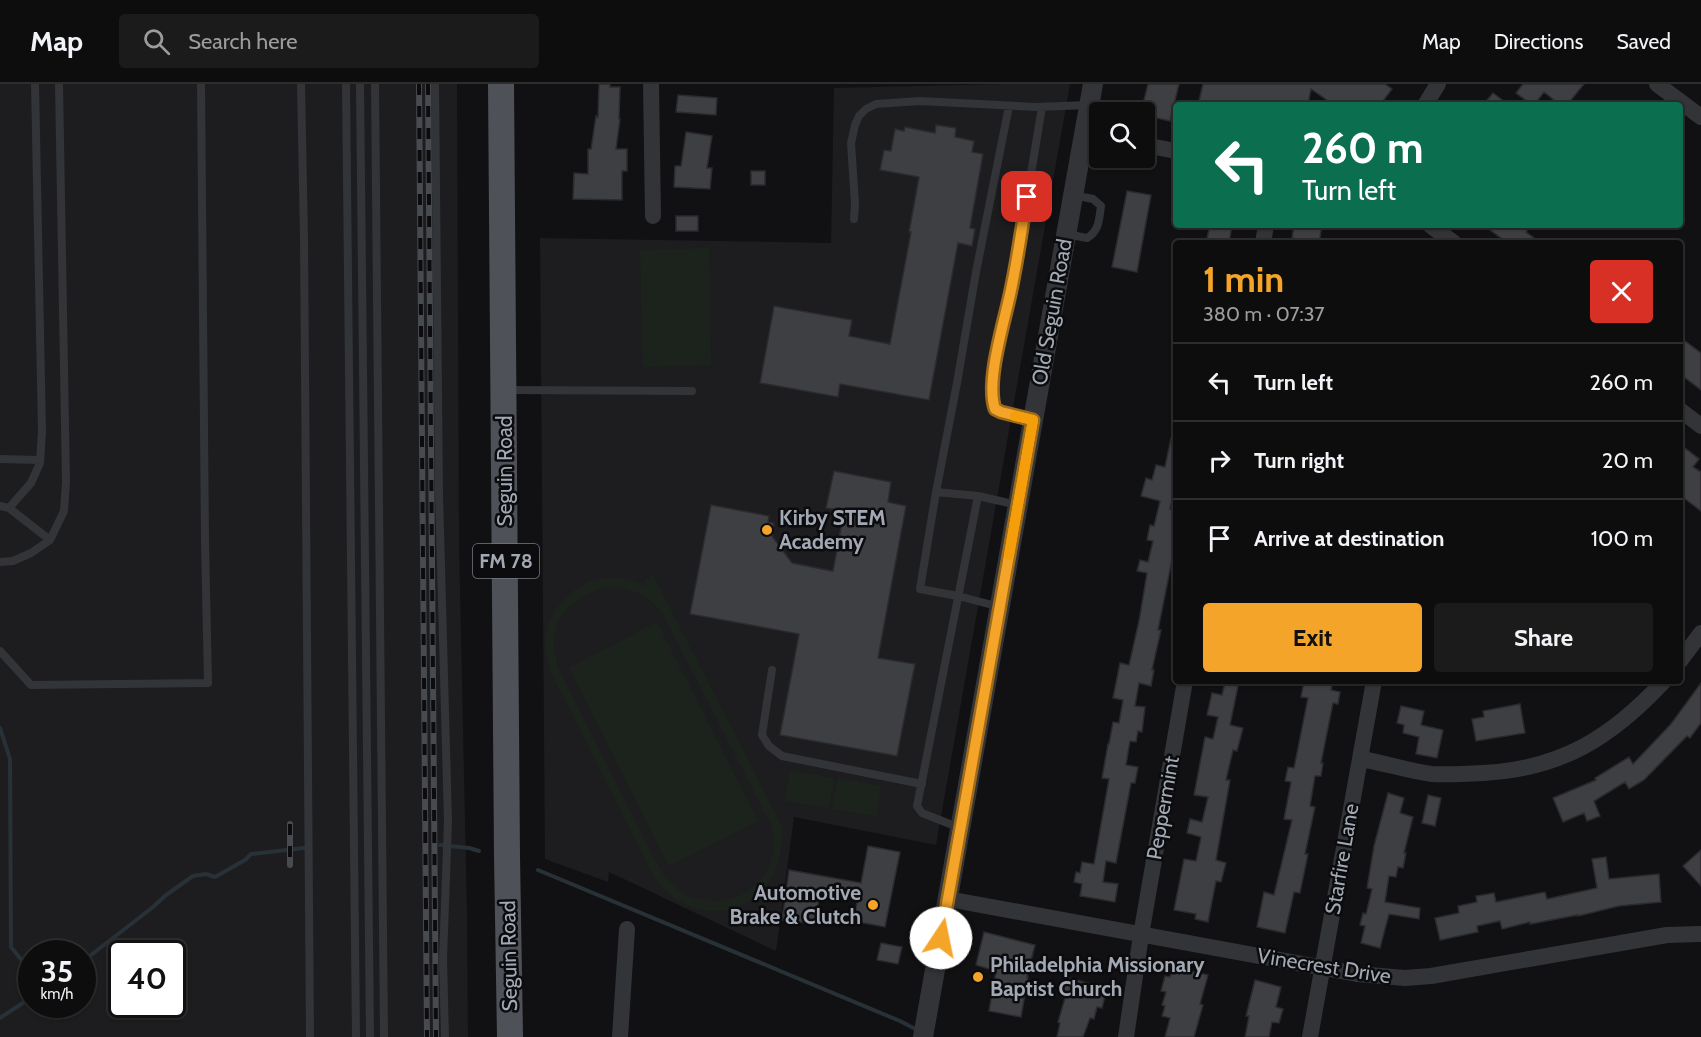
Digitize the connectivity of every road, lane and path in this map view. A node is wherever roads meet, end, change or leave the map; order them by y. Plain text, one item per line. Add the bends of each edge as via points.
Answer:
1 (35, 84) edge
2 (59, 84) edge
3 (201, 84) edge
4 (301, 84) edge
5 (346, 84) edge
6 (360, 84) edge
7 (375, 84) edge
8 (435, 84) edge
9 (501, 84) edge
10 (651, 84) edge
11 (1093, 84) edge
12 (1438, 84) edge
13 (1657, 84) edge
14 (1090, 102) edge
15 (1427, 102) edge
16 (1681, 102) edge
17 (1683, 104) edge
18 (1089, 105) edge
19 (1009, 106) junction
20 (1042, 107) junction
21 (1701, 117) edge
22 (1089, 145) edge
23 (1155, 147) edge
24 (1173, 150) edge
25 (1073, 195) junction
26 (653, 216) dead end
27 (854, 219) dead end
28 (1434, 228) edge
29 (1066, 234) junction
30 (1450, 240) edge
31 (504, 390) junction
32 (692, 391) dead end
33 (1683, 412) edge
34 (1033, 420) junction
35 (1701, 426) edge
36 (0, 459) edge
37 (40, 460) junction
38 (936, 492) junction
39 (978, 496) junction
40 (1018, 505) junction
41 (4, 507) edge
42 (50, 540) junction
43 (0, 562) edge
44 (958, 596) junction
45 (1000, 607) junction
46 (1701, 633) edge
47 (0, 651) edge
48 (1683, 657) edge
49 (772, 670) dead end
50 (1184, 684) edge
51 (1374, 684) edge
52 (1661, 684) edge
53 (1361, 759) junction
54 (922, 784) junction
55 (961, 828) junction
56 (948, 899) junction
57 (627, 929) dead end
58 (1141, 934) junction
59 (1701, 934) edge
60 (1322, 967) junction
61 (310, 1037) edge
62 (356, 1037) edge
63 (370, 1037) edge
64 (384, 1037) edge
65 (445, 1037) edge
66 (510, 1037) edge
67 (620, 1037) edge
68 (923, 1037) edge
69 (1126, 1037) edge
70 (1310, 1037) edge

1 - 37 lane
2 - 42 lane via 66,482 64,511
3 - 47 lane via 208,684 31,686
4 - 61 lane
5 - 62 lane
6 - 63 lane
7 - 64 lane
8 - 65 lane via 439,506 448,821
9 - 31 main road, Seguin Road / FM 78
10 - 26 street
11 - 14 street, Old Seguin Road
12 - 15 street
13 - 16 street
17 - 21 street
18 - 20 lane
19 - 20 lane
19 - 27 lane via 920,101 876,104 866,109 855,125 851,143
19 - 38 lane
20 - 34 lane via 992,380 995,409
22 - 25 street, Old Seguin Road
23 - 24 street
25 - 29 street, Old Seguin Road
25 - 29 lane via 1094,199 1101,206 1093,234 1087,238
28 - 30 street
29 - 34 street, Old Seguin Road
31 - 32 lane
31 - 66 main road, Seguin Road / FM 78
33 - 35 street
34 - 40 street, Old Seguin Road
36 - 37 lane
37 - 41 lane via 31,483
38 - 39 lane
38 - 44 lane via 920,589
39 - 40 lane
39 - 44 lane
40 - 45 street, Old Seguin Road
41 - 42 lane
42 - 43 lane via 31,554
44 - 45 lane
44 - 54 lane
45 - 55 street, Old Seguin Road
46 - 48 street
49 - 54 lane via 762,735 782,756
50 - 58 street, Peppermint
51 - 53 street, Starfire Lane
52 - 53 street via 1624,720 1581,749 1531,767 1505,772 1432,774
53 - 60 street, Starfire Lane
54 - 55 lane via 917,806 922,813
55 - 56 street, Old Seguin Road
56 - 58 street, Vinecrest Drive
56 - 68 street, Old Seguin Road
57 - 67 street
58 - 60 street, Vinecrest Drive
58 - 69 street, Peppermint
59 - 60 street, Vinecrest Drive via 1667,935 1431,976 1389,977
60 - 70 street, Starfire Lane

